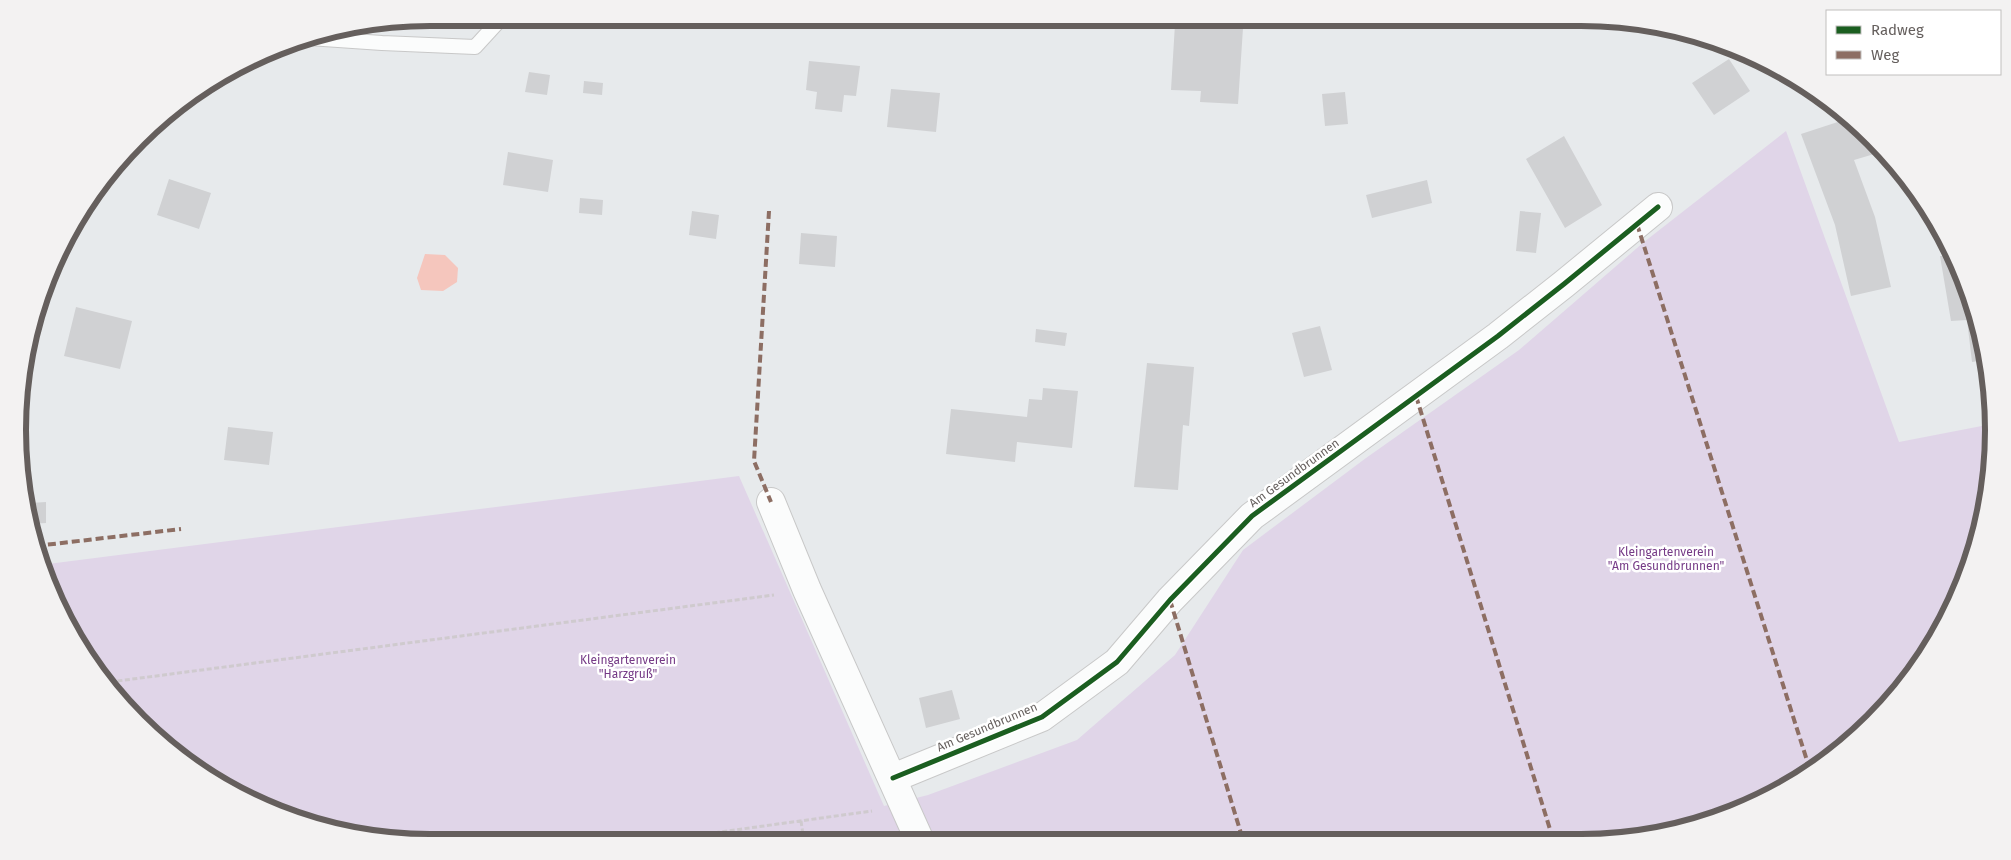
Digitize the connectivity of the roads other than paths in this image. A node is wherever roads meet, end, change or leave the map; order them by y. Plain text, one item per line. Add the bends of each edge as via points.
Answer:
1 (494, 26) edge
2 (329, 39) edge
3 (1658, 207) dead end
4 (771, 502) dead end
5 (893, 778) junction
6 (917, 834) edge

1 - 2 lane via 475,47
3 - 5 street, Am Gesundbrunnen via 1505,330 1252,516 1170,600 1117,662 1042,716
4 - 5 street via 807,590
5 - 6 street

